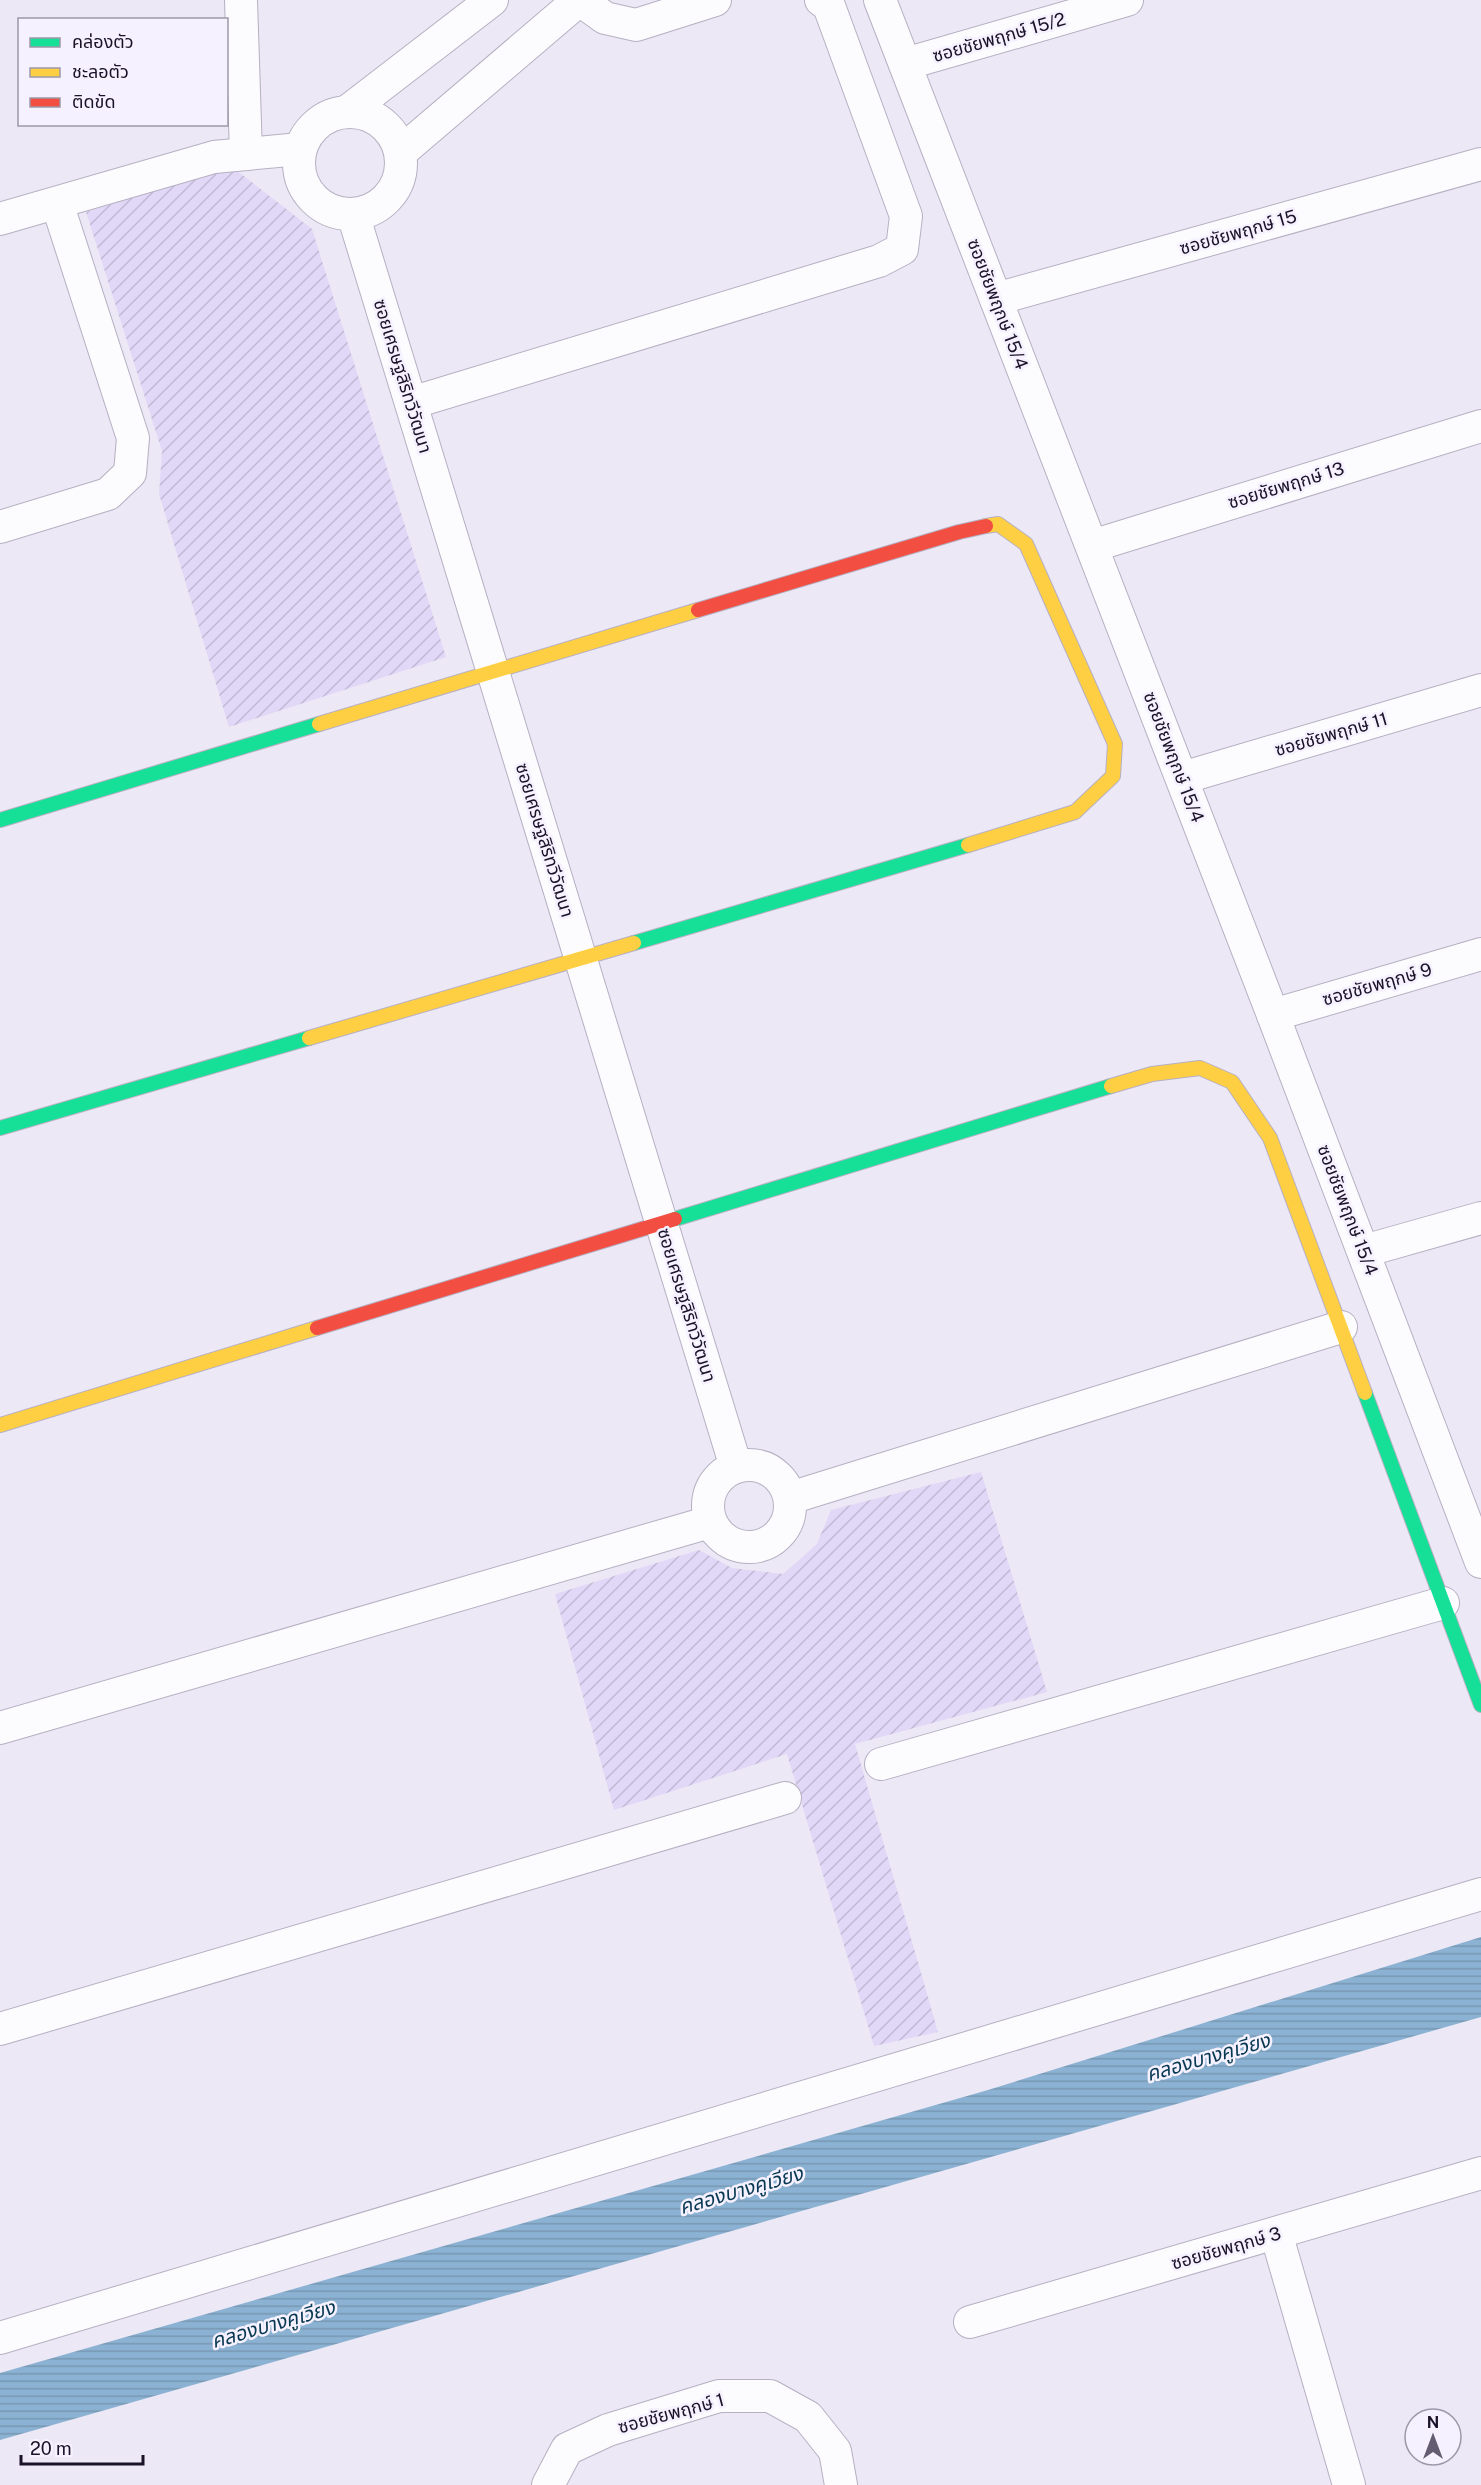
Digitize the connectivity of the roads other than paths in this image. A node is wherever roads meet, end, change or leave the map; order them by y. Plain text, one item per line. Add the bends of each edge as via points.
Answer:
1 (242, 0) edge
2 (492, 0) edge
3 (579, 0) edge
4 (715, 0) edge
5 (821, 0) edge
6 (880, 0) edge
7 (1127, 0) edge
8 (905, 64) junction
9 (348, 111) junction
10 (300, 149) junction
11 (401, 152) junction
12 (246, 154) junction
13 (1481, 164) edge
14 (57, 203) junction
15 (353, 214) junction
16 (0, 219) edge
17 (996, 299) junction
18 (411, 403) junction
19 (1481, 426) edge
20 (0, 526) edge
21 (1092, 546) junction
22 (493, 672) junction
23 (1481, 690) edge
24 (1182, 778) junction
25 (0, 820) edge
26 (1481, 954) edge
27 (581, 958) junction
28 (1273, 1015) junction
29 (0, 1128) edge
30 (1481, 1218) edge
31 (662, 1223) junction
32 (1364, 1251) junction
33 (1341, 1327) junction
34 (0, 1425) edge
35 (736, 1467) junction
36 (790, 1498) junction
37 (1473, 1512) edge
38 (710, 1522) junction
39 (1481, 1562) edge
40 (1443, 1603) junction
41 (1481, 1705) edge
42 (0, 1728) edge
43 (881, 1764) dead end
44 (785, 1798) dead end
45 (1481, 1894) edge
46 (0, 2029) edge
47 (1481, 2173) edge
48 (1276, 2234) junction
49 (970, 2322) dead end
50 (0, 2338) edge
51 (549, 2485) edge
52 (841, 2485) edge
53 (1349, 2485) edge

1 - 12 street
2 - 9 street
3 - 4 street via 605,18 636,25
3 - 11 street
5 - 18 street via 828,6 906,216 902,249 879,261
6 - 8 street, ซอยชัยพฤกษ์ 15/4
7 - 8 street, ซอยชัยพฤกษ์ 15/2
8 - 17 street, ซอยชัยพฤกษ์ 15/4
9 - 10 street via 318,122
9 - 11 street via 382,122 394,135
10 - 12 street
10 - 15 street via 301,180 310,195 322,206
11 - 15 street via 396,186 370,210
12 - 14 street via 214,157
13 - 17 street, ซอยชัยพฤกษ์ 15
14 - 16 street
14 - 20 street via 134,438 130,473 108,494
15 - 18 street, ซอยเศรษฐสิริทวีวัฒนา
17 - 21 street, ซอยชัยพฤกษ์ 15/4
18 - 22 street, ซอยเศรษฐสิริทวีวัฒนา
19 - 21 street, ซอยชัยพฤกษ์ 13
21 - 24 street, ซอยชัยพฤกษ์ 15/4
22 - 25 street
22 - 27 street, ซอยเศรษฐสิริทวีวัฒนา
22 - 27 street via 947,535 998,524 1026,544 1115,744 1113,776 1075,812
23 - 24 street, ซอยชัยพฤกษ์ 11
24 - 28 street, ซอยชัยพฤกษ์ 15/4
26 - 28 street, ซอยชัยพฤกษ์ 9
27 - 29 street
27 - 31 street, ซอยเศรษฐสิริทวีวัฒนา
28 - 32 street, ซอยชัยพฤกษ์ 15/4
30 - 32 street
31 - 33 street via 1152,1074 1200,1068 1232,1082 1270,1138
31 - 34 street
31 - 35 street, ซอยเศรษฐสิริทวีวัฒนา
32 - 37 street, ซอยชัยพฤกษ์ 15/4
33 - 36 street
33 - 40 street
35 - 36 street via 750,1465 770,1471 785,1485
35 - 38 street via 715,1482 707,1508
36 - 38 street via 787,1524 778,1536 754,1548 727,1542
37 - 39 street, ซอยชัยพฤกษ์ 15/4
38 - 42 street
40 - 41 street
40 - 43 street
44 - 46 street
45 - 50 street
47 - 48 street, ซอยชัยพฤกษ์ 3
48 - 49 street, ซอยชัยพฤกษ์ 3
48 - 53 street
51 - 52 street, ซอยชัยพฤกษ์ 1 via 567,2449 608,2430 719,2396 770,2396 808,2417 835,2451

